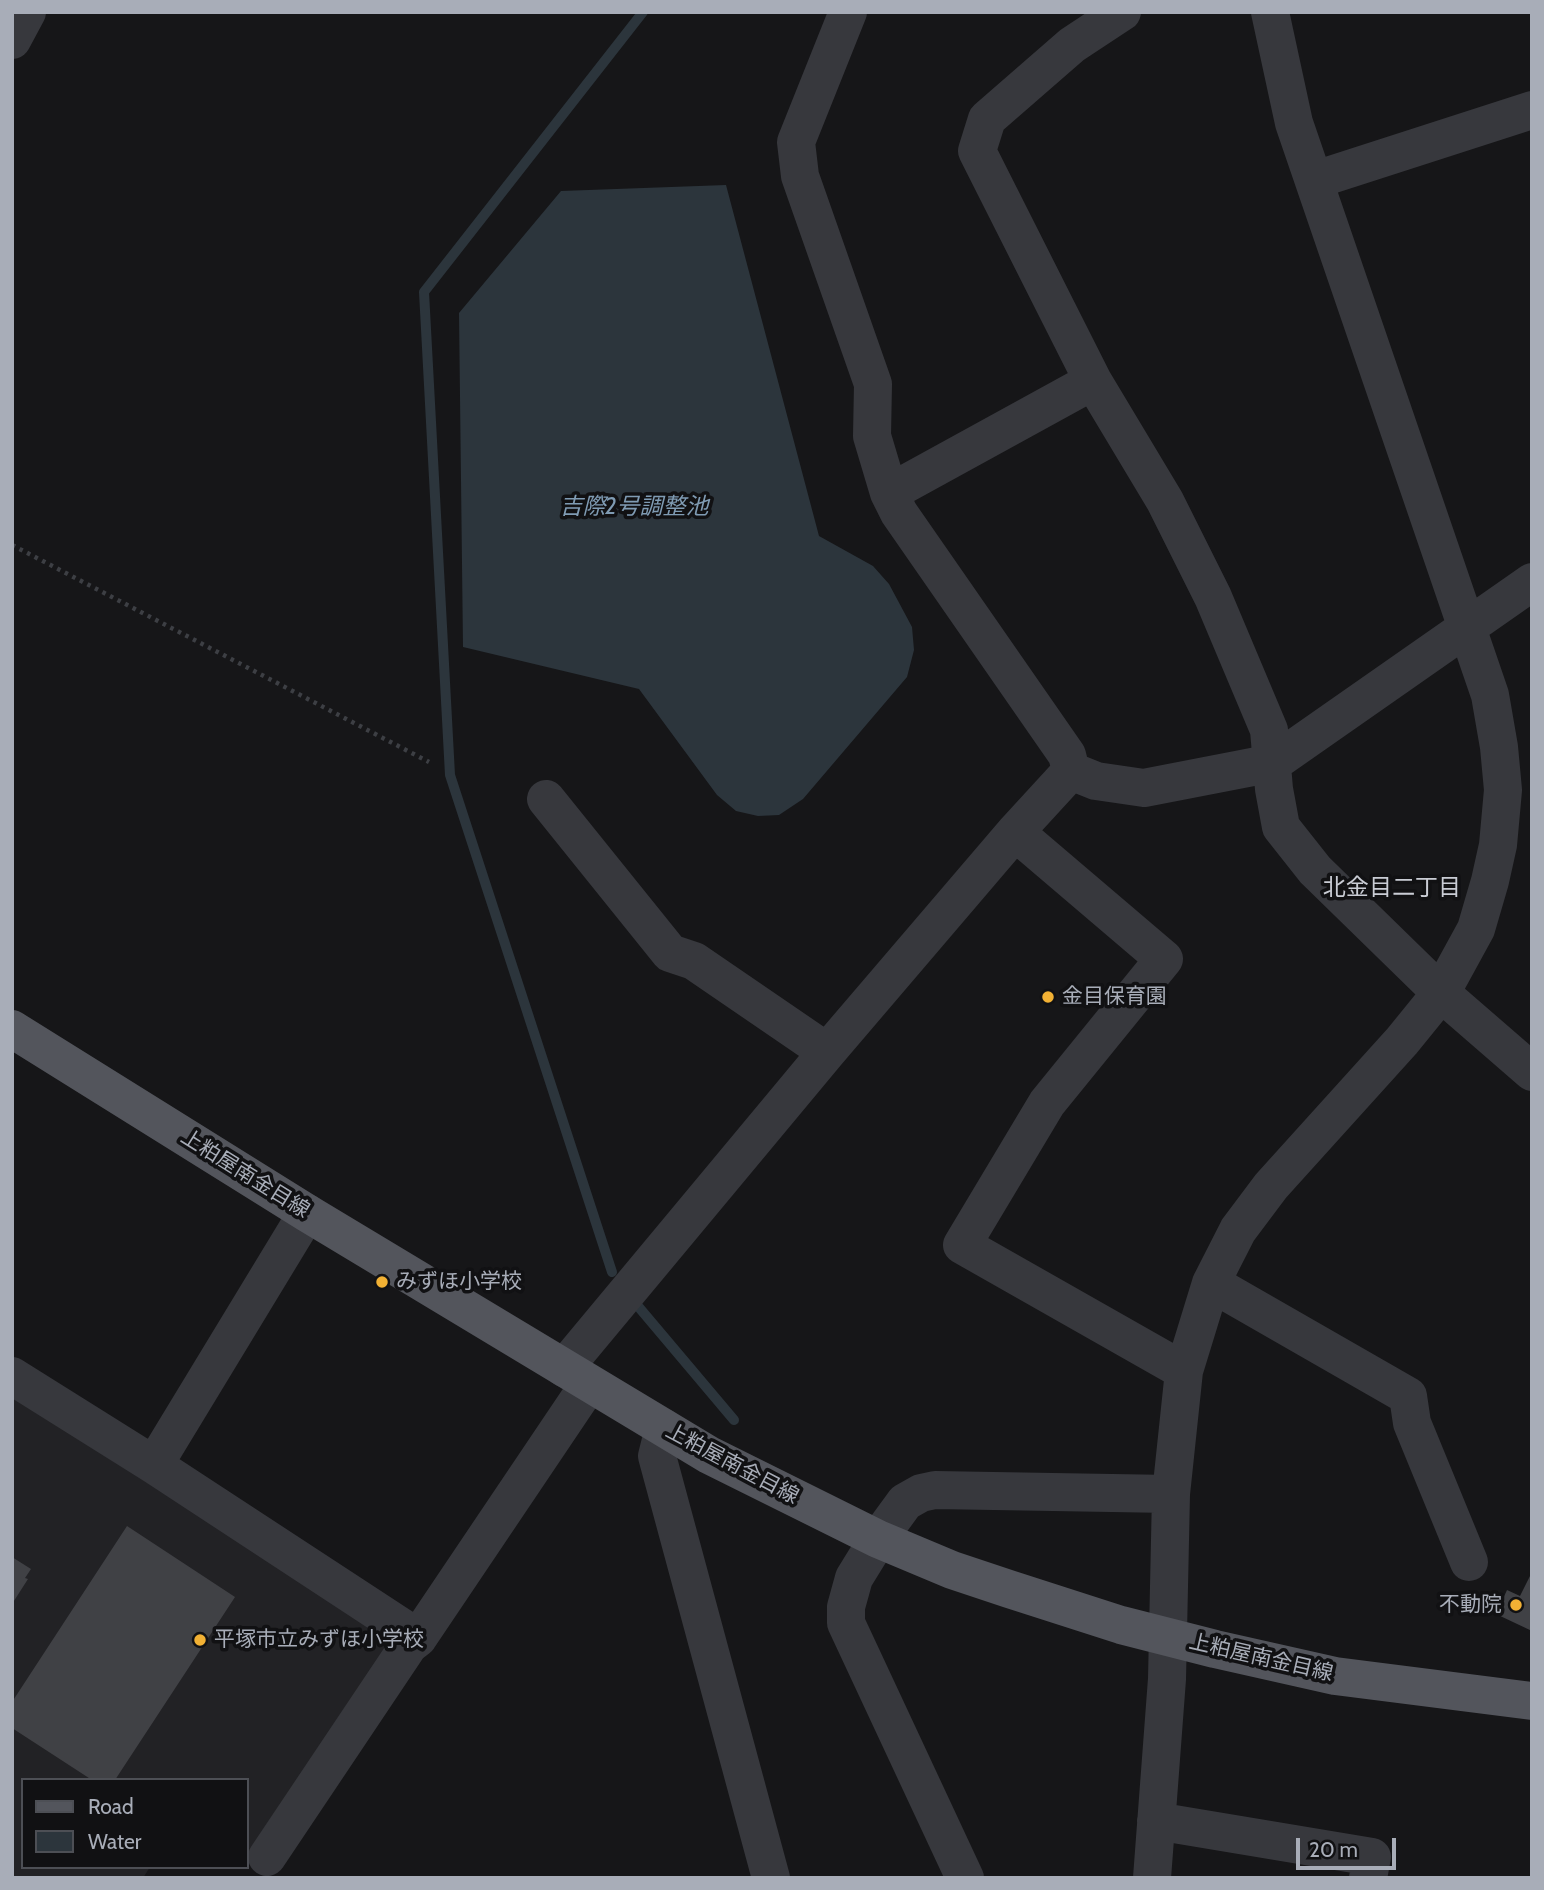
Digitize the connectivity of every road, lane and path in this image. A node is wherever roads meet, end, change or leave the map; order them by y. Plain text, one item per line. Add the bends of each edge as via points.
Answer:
1 (27, 12) edge
2 (848, 12) edge
3 (1270, 12) edge
4 (1114, 14) edge
5 (12, 40) edge
6 (1532, 110) edge
7 (1315, 180) junction
8 (1093, 381) junction
9 (889, 493) junction
10 (12, 545) edge
11 (1532, 582) edge
12 (1466, 626) junction
13 (429, 762) dead end
14 (1273, 763) junction
15 (1071, 771) junction
16 (546, 799) dead end
17 (1015, 832) junction
18 (1441, 993) junction
19 (12, 1029) edge
20 (827, 1052) junction
21 (1532, 1072) edge
22 (307, 1213) junction
23 (1211, 1283) junction
24 (1184, 1371) junction
25 (12, 1376) edge
26 (576, 1376) junction
27 (664, 1428) junction
28 (154, 1465) junction
29 (1171, 1494) junction
30 (878, 1539) junction
31 (1469, 1562) dead end
32 (1167, 1637) junction
33 (418, 1638) junction
34 (1532, 1701) edge
35 (1157, 1821) junction
36 (267, 1857) dead end
37 (771, 1878) edge
38 (965, 1878) edge
39 (1152, 1878) edge
40 (1368, 1878) edge

1 - 5 street
2 - 9 street via 796,142 800,176 873,384 872,436
3 - 7 street via 1294,122
4 - 8 street via 987,120 977,151
6 - 7 street
7 - 12 street
8 - 9 street
8 - 14 street via 1166,501 1213,597 1269,730
9 - 15 street via 1066,755
10 - 13 path
11 - 12 street
12 - 14 street
12 - 18 street via 1490,695 1503,790 1493,869 1476,929
14 - 15 street via 1144,788 1096,781
14 - 18 street via 1281,827 1315,870
15 - 17 street
16 - 20 street via 670,953 694,961
17 - 20 street
17 - 24 street via 1164,959 1046,1103 962,1245
18 - 21 street
18 - 23 street via 1271,1185 1238,1230
19 - 22 main road, 上粕屋南金目線
20 - 26 street
22 - 26 main road, 上粕屋南金目線
22 - 28 street
23 - 24 street
23 - 31 street via 1408,1396 1412,1423
24 - 29 street
25 - 28 street
26 - 27 main road, 上粕屋南金目線
26 - 33 street
27 - 30 main road, 上粕屋南金目線
27 - 37 street via 657,1456
28 - 33 street
29 - 30 street via 935,1490 905,1502
29 - 32 street
30 - 32 main road, 上粕屋南金目線 via 986,1581
30 - 38 street via 849,1591 846,1623
32 - 34 main road, 上粕屋南金目線 via 1335,1676
32 - 35 street
33 - 36 street
35 - 39 street
35 - 40 street via 1372,1857

